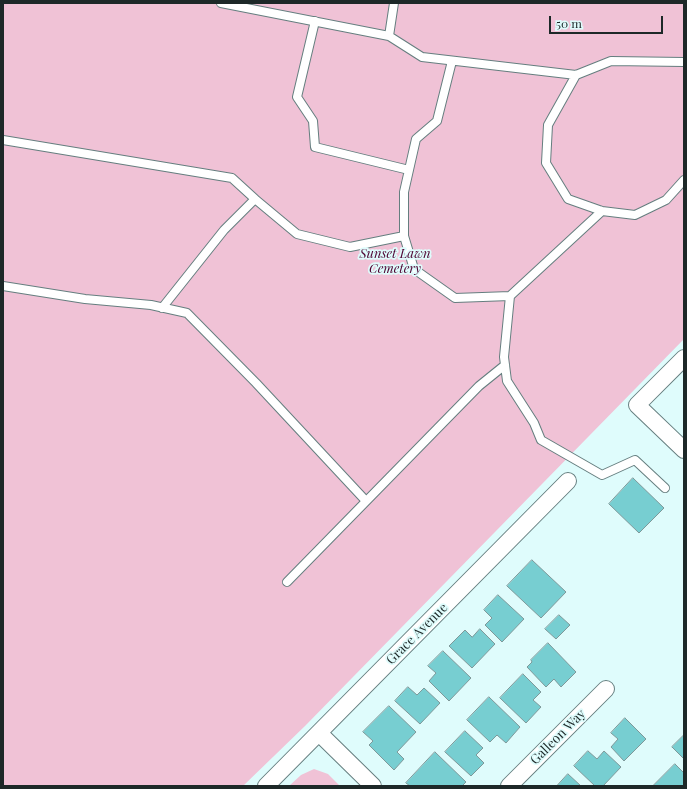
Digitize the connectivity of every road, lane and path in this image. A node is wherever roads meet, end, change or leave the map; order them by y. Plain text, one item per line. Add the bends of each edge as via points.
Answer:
1 (221, 3) edge
2 (394, 3) edge
3 (315, 21) junction
4 (389, 36) junction
5 (452, 61) junction
6 (684, 62) edge
7 (576, 75) junction
8 (3, 140) edge
9 (409, 170) junction
10 (684, 180) edge
11 (255, 199) junction
12 (602, 211) junction
13 (404, 236) junction
14 (3, 286) edge
15 (510, 296) junction
16 (162, 308) junction
17 (684, 358) edge
18 (505, 365) junction
19 (684, 450) edge
20 (568, 481) dead end
21 (665, 488) dead end
22 (366, 501) junction
23 (286, 582) dead end
24 (606, 688) dead end
25 (319, 733) junction
26 (266, 786) edge
27 (373, 786) edge
28 (509, 786) edge

1 - 3 lane
2 - 4 lane
3 - 4 lane
3 - 9 lane via 297,97 313,121 315,147
4 - 5 lane via 422,58
5 - 7 lane
5 - 9 lane via 437,121 416,138
6 - 7 lane via 611,61
7 - 12 lane via 548,125 546,163 568,199
8 - 11 lane via 232,178
9 - 13 lane via 404,192
10 - 12 lane via 666,200 635,215
11 - 13 lane via 297,234 350,248
11 - 16 lane via 224,230
12 - 15 lane
13 - 15 lane via 414,269 455,298
14 - 16 lane
15 - 18 lane
16 - 22 lane via 186,313 256,383
17 - 19 street via 637,405
18 - 21 lane via 507,381 534,423 541,440 602,475 635,460
18 - 22 lane via 479,386
20 - 25 street, Grace Avenue
22 - 23 lane
24 - 28 street, Galleon Way
25 - 26 street, Grace Avenue
25 - 27 street

